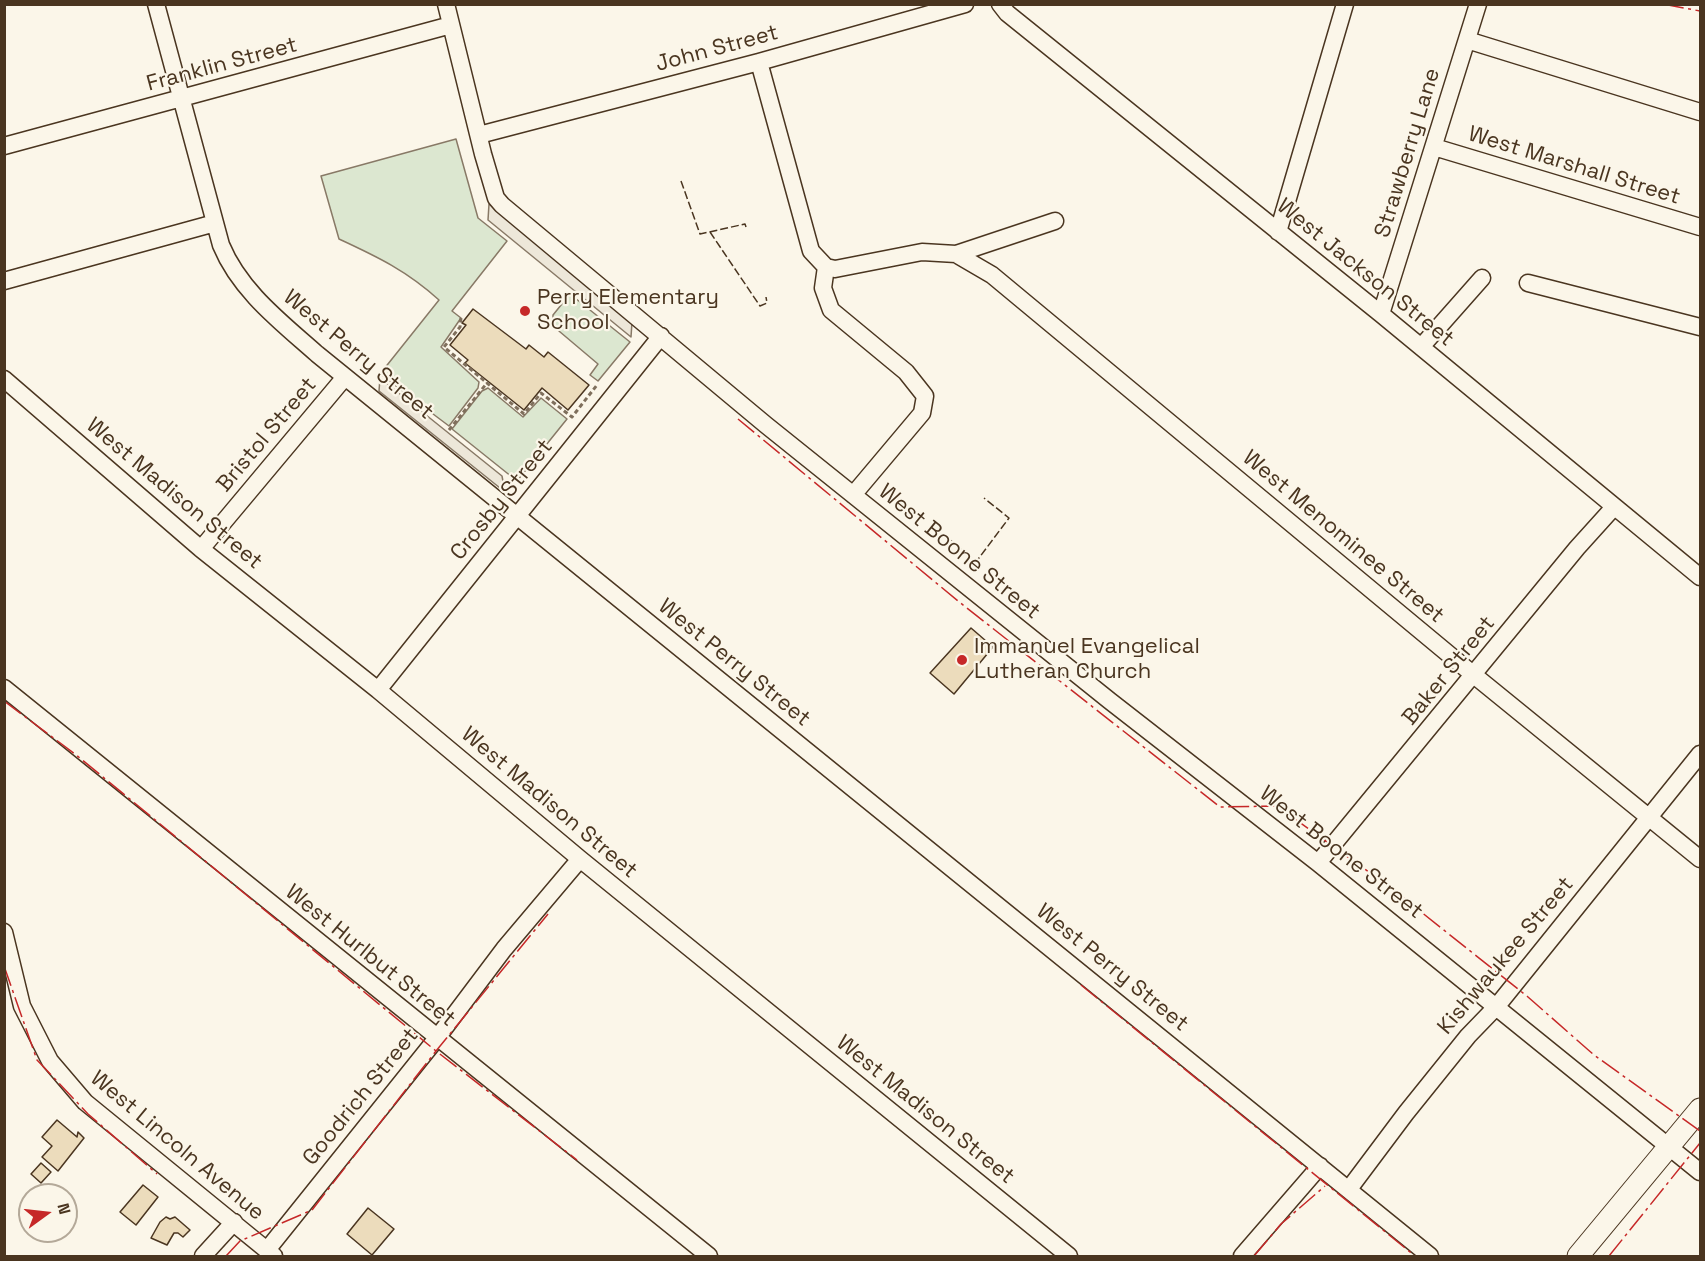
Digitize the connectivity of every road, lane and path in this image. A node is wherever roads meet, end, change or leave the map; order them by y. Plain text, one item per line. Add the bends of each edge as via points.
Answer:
1 (156, 4) edge
2 (446, 4) edge
3 (965, 4) edge
4 (1000, 4) edge
5 (1345, 4) edge
6 (1478, 4) edge
7 (451, 25) junction
8 (1467, 39) junction
9 (759, 62) junction
10 (181, 99) junction
11 (1701, 112) edge
12 (479, 135) junction
13 (4, 146) edge
14 (1434, 147) junction
15 (1055, 221) dead end
16 (215, 223) junction
17 (1701, 227) edge
18 (1278, 232) junction
19 (956, 255) junction
20 (826, 267) junction
21 (1482, 278) dead end
22 (4, 281) edge
23 (1528, 283) dead end
24 (1381, 314) junction
25 (461, 318) dead end
26 (1701, 327) edge
27 (661, 336) junction
28 (1421, 346) junction
29 (345, 378) junction
30 (4, 379) edge
31 (487, 383) junction
32 (597, 385) dead end
33 (449, 430) dead end
34 (853, 495) junction
35 (1614, 507) junction
36 (518, 516) junction
37 (201, 549) junction
38 (1701, 577) edge
39 (1475, 676) junction
40 (4, 688) edge
41 (378, 690) junction
42 (1701, 754) edge
43 (1650, 818) junction
44 (1701, 859) edge
45 (580, 860) junction
46 (1318, 863) junction
47 (4, 932) edge
48 (1497, 1006) junction
49 (437, 1038) junction
50 (1701, 1109) edge
51 (1670, 1147) junction
52 (1320, 1166) junction
53 (1701, 1172) edge
54 (1348, 1189) junction
55 (234, 1222) junction
56 (271, 1253) edge
57 (203, 1257) edge
58 (709, 1257) edge
59 (1069, 1257) edge
60 (1242, 1257) edge
61 (1430, 1257) edge
62 (1578, 1257) edge

1 - 10 street, West Perry Street
2 - 7 street, West Boone Street
3 - 9 street, John Street
4 - 18 street, West Jackson Street
5 - 18 street
6 - 8 street, Strawberry Lane
7 - 10 street, Franklin Street
7 - 12 street, West Boone Street
8 - 11 street
8 - 14 street, Strawberry Lane
9 - 12 street, John Street
9 - 20 street via 811,251
10 - 13 street, Franklin Street
10 - 16 street, West Perry Street
12 - 27 street, West Boone Street via 502,206
14 - 17 street, West Marshall Street
14 - 24 street, Strawberry Lane
15 - 19 street
16 - 22 street
16 - 29 street, West Perry Street via 237,278
18 - 24 street, West Jackson Street
19 - 20 street via 922,252 835,269
19 - 39 street, West Menominee Street via 992,275
20 - 34 street via 823,288 831,310 906,372 925,396 922,413
21 - 28 street
23 - 26 street
24 - 28 street, West Jackson Street
25 - 31 path via 460,327 444,347
27 - 34 street, West Boone Street
27 - 36 street, Crosby Street
28 - 35 street, West Jackson Street
29 - 36 street, West Perry Street
29 - 37 street, Bristol Street
30 - 37 street, West Madison Street
31 - 32 path via 524,414 541,393 572,417
31 - 33 path
34 - 46 street, West Boone Street
35 - 38 street, West Jackson Street
35 - 39 street, Baker Street
36 - 41 street, Crosby Street
36 - 52 street, West Perry Street
37 - 41 street, West Madison Street
39 - 43 street, West Menominee Street
39 - 46 street, Baker Street
40 - 49 street, West Hurlbut Street
41 - 45 street, West Madison Street
42 - 43 street, Kishwaukee Street
43 - 44 street, West Menominee Street
43 - 48 street, Kishwaukee Street
45 - 49 street, Goodrich Street via 504,949
45 - 59 street, West Madison Street
46 - 48 street, West Boone Street
47 - 55 street, West Lincoln Avenue via 22,1006 50,1061 85,1101
48 - 51 street, West Boone Street
48 - 54 street, Kishwaukee Street via 1406,1113
49 - 56 street, Goodrich Street
49 - 58 street, West Hurlbut Street
50 - 51 main road
51 - 53 street, West Boone Street
51 - 62 main road
52 - 54 street, West Perry Street
52 - 60 street
54 - 61 street, West Perry Street
55 - 56 street, West Lincoln Avenue
55 - 57 street

